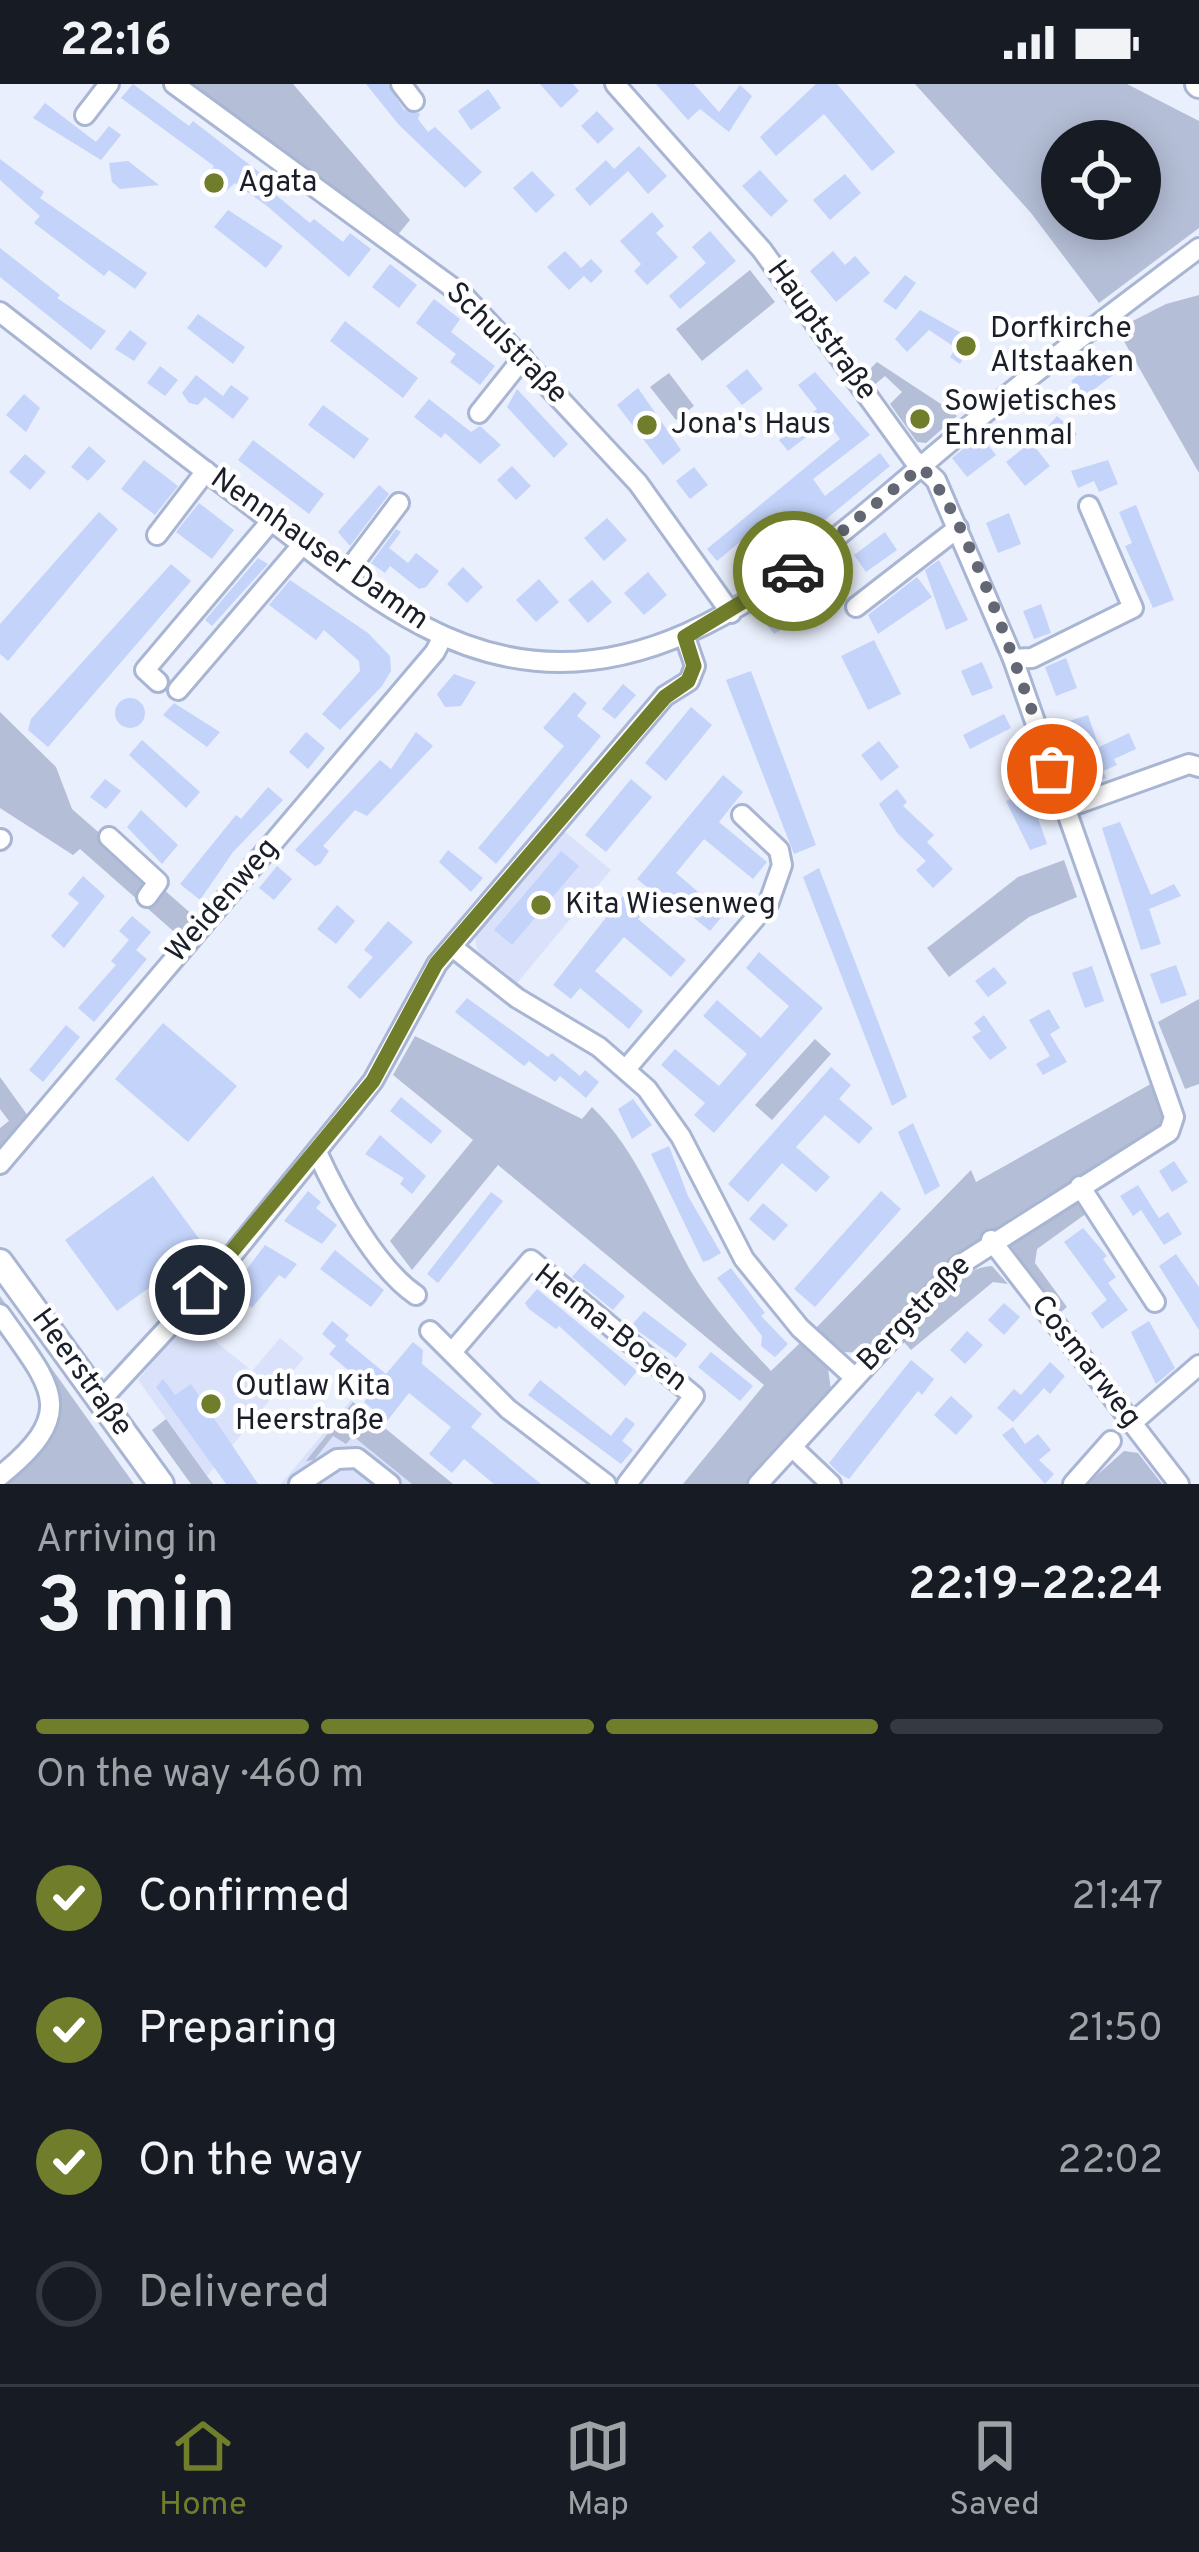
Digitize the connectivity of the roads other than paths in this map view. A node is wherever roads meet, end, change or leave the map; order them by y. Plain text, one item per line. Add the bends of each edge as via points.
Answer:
1 (109, 84) edge
2 (174, 84) edge
3 (401, 84) edge
4 (615, 84) edge
5 (414, 100) dead end
6 (85, 115) dead end
7 (1199, 248) edge
8 (0, 313) edge
9 (523, 358) junction
10 (479, 413) dead end
11 (921, 467) junction
12 (206, 471) junction
13 (399, 503) dead end
14 (1089, 506) dead end
15 (271, 521) junction
16 (958, 528) junction
17 (157, 535) dead end
18 (302, 545) junction
19 (344, 576) junction
20 (205, 598) junction
21 (856, 607) dead end
22 (731, 613) junction
23 (229, 618) dead end
24 (443, 636) junction
25 (685, 637) junction
26 (1013, 659) junction
27 (158, 682) dead end
28 (178, 690) dead end
29 (1199, 767) edge
30 (1066, 808) junction
31 (742, 815) dead end
32 (109, 837) dead end
33 (147, 897) dead end
34 (455, 949) junction
35 (626, 1069) junction
36 (1160, 1139) joint
37 (317, 1152) junction
38 (0, 1164) edge
39 (1079, 1186) junction
40 (991, 1240) junction
41 (0, 1262) edge
42 (416, 1295) dead end
43 (1155, 1302) dead end
44 (0, 1314) edge
45 (430, 1331) dead end
46 (453, 1351) junction
47 (1199, 1365) edge
48 (855, 1378) junction
49 (101, 1400) junction
50 (1132, 1423) junction
51 (1111, 1441) dead end
52 (792, 1447) junction
53 (0, 1477) edge
54 (331, 1478) edge
55 (161, 1484) edge
56 (299, 1484) edge
57 (390, 1484) edge
58 (606, 1484) edge
59 (627, 1484) edge
60 (758, 1484) edge
61 (830, 1484) edge
62 (1073, 1484) edge
63 (1179, 1484) edge

1 - 6 street
2 - 9 street, Schulstraße via 464,296
3 - 5 street
4 - 11 street, Hauptstraße via 762,250
7 - 11 street, Nennhauser Damm
8 - 12 street, Nennhauser Damm
9 - 10 street
9 - 22 street, Schulstraße via 638,483
11 - 16 street, Hauptstraße via 936,480
11 - 22 street, Nennhauser Damm
12 - 15 street, Nennhauser Damm
12 - 17 street
13 - 19 street
14 - 26 street via 1133,608 1032,658
15 - 18 street, Nennhauser Damm
15 - 20 street
16 - 21 street
16 - 26 street, Hauptstraße
18 - 19 street, Nennhauser Damm
18 - 28 street
19 - 24 street, Nennhauser Damm
20 - 23 street
20 - 27 street via 145,670
22 - 25 street, Nennhauser Damm
24 - 25 street, Nennhauser Damm via 565,661 626,655
24 - 38 street, Weidenweg
25 - 34 street via 694,666 688,681 665,697
26 - 30 street, Hauptstraße
29 - 30 street
30 - 36 street, Hauptstraße via 1172,1105 1174,1125
31 - 35 street via 778,850 782,865 769,902
32 - 33 street via 158,882
34 - 35 street
34 - 37 street via 426,979 373,1081
35 - 48 street via 668,1115 744,1259 800,1328
36 - 39 street, Bergstraße
37 - 42 street via 339,1198
37 - 49 street
39 - 40 street, Bergstraße
39 - 43 street
40 - 48 street, Bergstraße
40 - 50 street, Cosmarweg
41 - 49 main road, Heerstraße
44 - 53 street via 37,1367 51,1408 43,1438
45 - 46 street
46 - 58 street via 508,1409
46 - 59 street, Helma-Bogen via 531,1260 694,1396
47 - 50 street
48 - 52 street, Bergstraße
49 - 55 main road, Heerstraße
50 - 63 street, Cosmarweg
51 - 62 street
52 - 60 street, Bergstraße
52 - 61 street
54 - 56 street
54 - 57 street via 337,1460 357,1458

